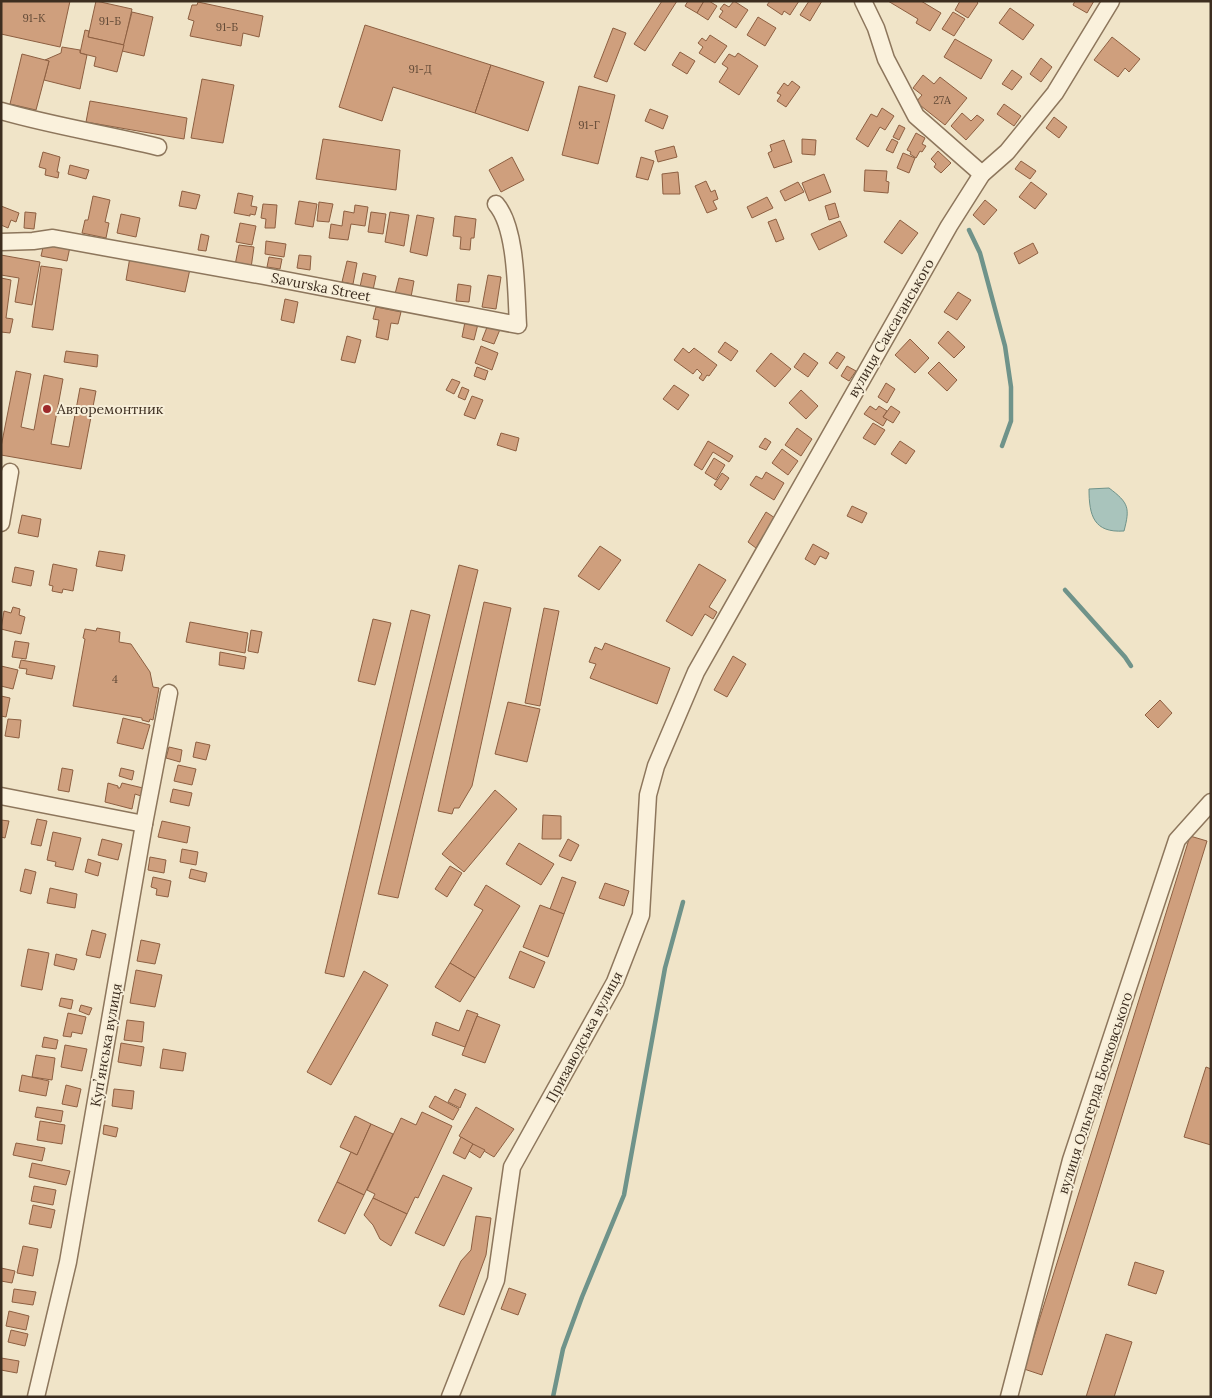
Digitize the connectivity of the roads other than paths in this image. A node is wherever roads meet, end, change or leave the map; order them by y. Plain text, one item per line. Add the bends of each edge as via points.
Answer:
1 (863, 1) edge
2 (1111, 1) edge
3 (1, 111) edge
4 (158, 147) dead end
5 (982, 174) junction
6 (496, 204) dead end
7 (1, 242) edge
8 (10, 472) dead end
9 (1, 523) edge
10 (696, 672) joint
11 (169, 693) dead end
12 (1, 796) edge
13 (1211, 802) edge
14 (144, 824) junction
15 (36, 1397) edge
16 (450, 1397) edge
17 (1009, 1397) edge

1 - 5 street via 886,60 916,116
2 - 5 street, вулиця Саксаганського via 1054,93 1007,152
3 - 4 street
5 - 10 street, вулиця Саксаганського via 948,226
6 - 7 street, Savurska Street via 506,219 514,261 518,325 53,238
8 - 9 street
10 - 16 street, Призаводська вулиця via 656,766 648,795 641,914 616,982 512,1167 496,1280
11 - 14 street, Купʼянська вулиця
12 - 14 street
13 - 17 street, вулиця Ольгерда Бочковського via 1177,840 1071,1160
14 - 15 street, Купʼянська вулиця via 68,1262

